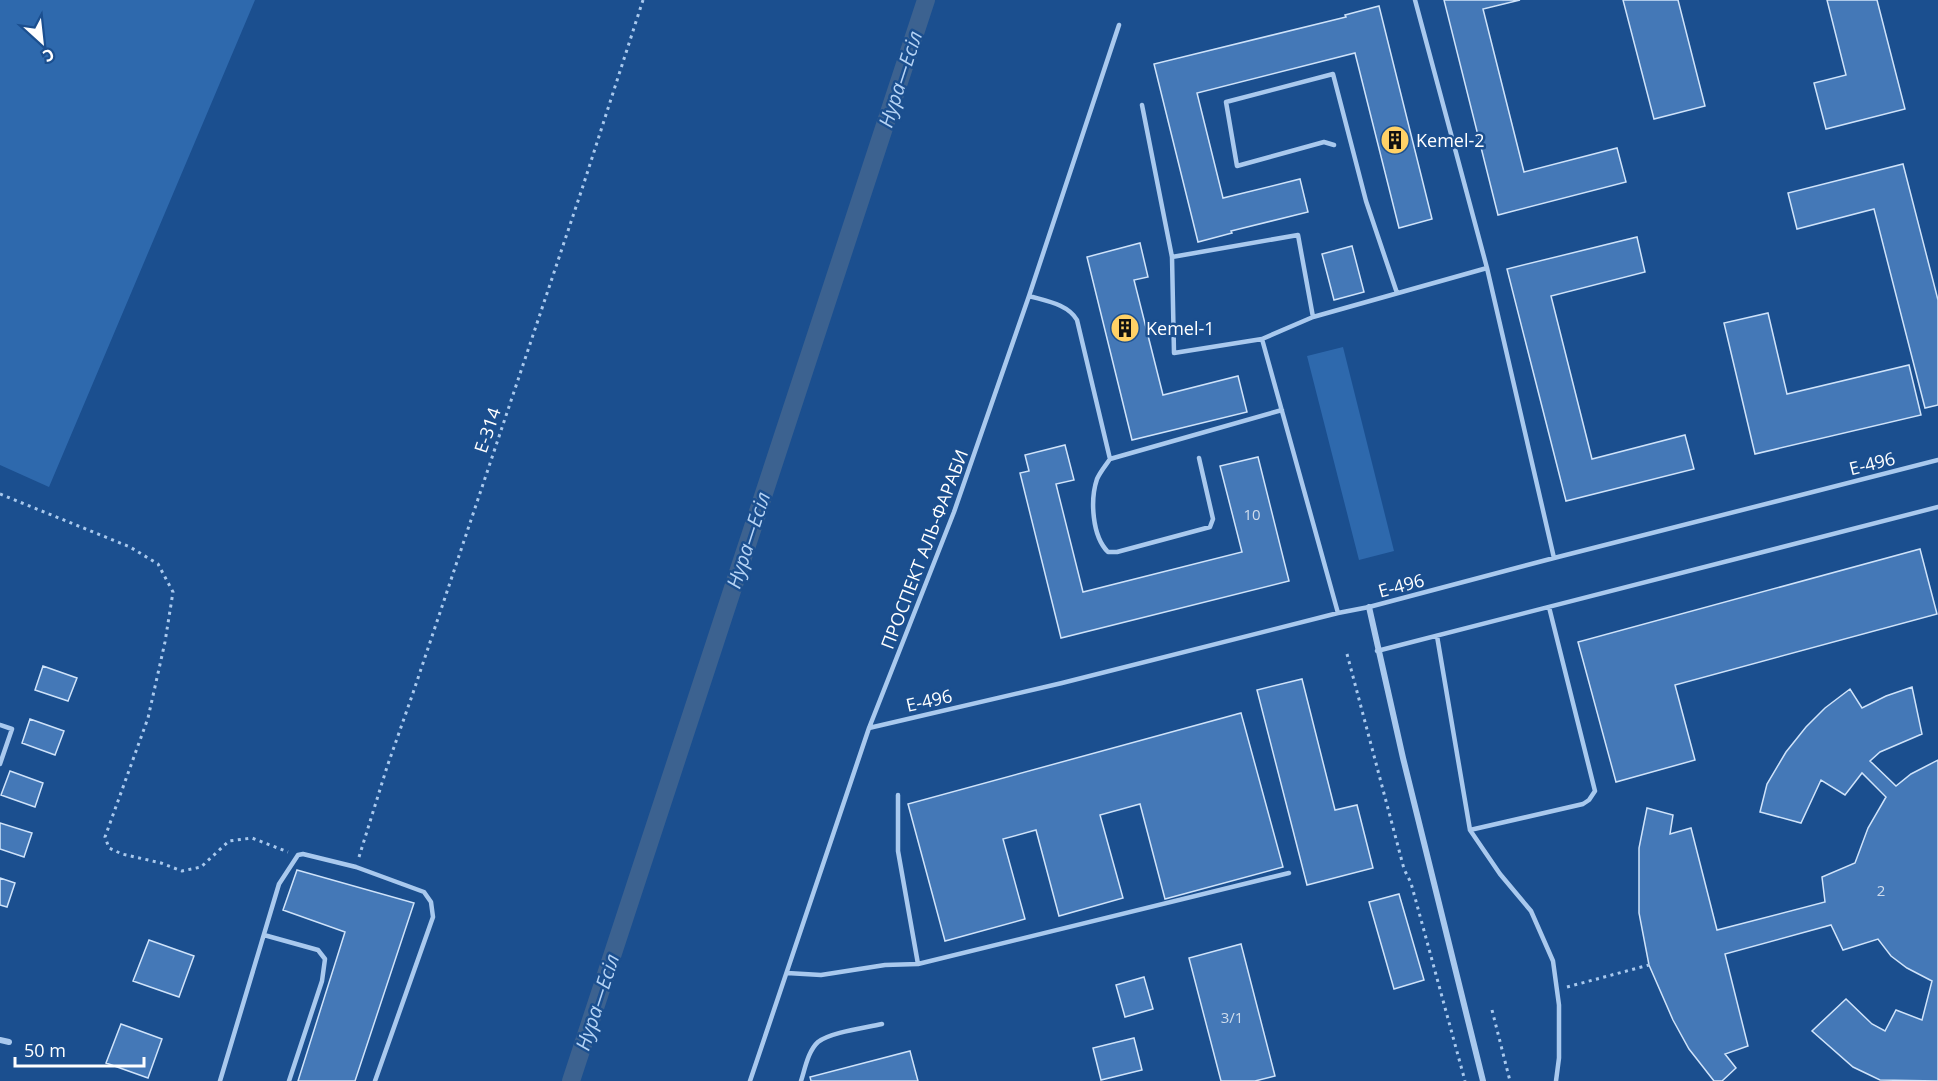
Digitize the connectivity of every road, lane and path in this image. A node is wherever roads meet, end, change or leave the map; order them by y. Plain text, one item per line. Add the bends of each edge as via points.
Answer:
1 (643, 0) edge
2 (1415, 0) edge
3 (1119, 25) dead end
4 (1142, 105) dead end
5 (1334, 145) dead end
6 (1172, 257) junction
7 (1487, 268) junction
8 (1397, 293) junction
9 (1029, 296) junction
10 (1313, 317) junction
11 (1262, 339) junction
12 (1282, 410) junction
13 (1199, 458) dead end
14 (1110, 459) junction
15 (1938, 460) edge
16 (0, 494) edge
17 (1938, 507) edge
18 (1554, 558) junction
19 (1369, 607) junction
20 (1549, 607) junction
21 (1338, 613) junction
22 (1437, 636) junction
23 (1377, 651) junction
24 (1347, 654) dead end
25 (0, 726) edge
26 (869, 728) junction
27 (0, 764) edge
28 (898, 795) dead end
29 (1470, 830) junction
30 (298, 855) junction
31 (356, 867) junction
32 (1289, 873) dead end
33 (264, 935) junction
34 (918, 964) junction
35 (1649, 966) dead end
36 (787, 973) junction
37 (1557, 990) junction
38 (1492, 1010) dead end
39 (882, 1024) dead end
40 (0, 1040) edge
41 (9, 1042) dead end
42 (220, 1081) edge
43 (289, 1081) edge
44 (375, 1081) edge
45 (750, 1081) edge
46 (801, 1081) edge
47 (1465, 1081) edge
48 (1483, 1081) edge
49 (1510, 1081) edge
50 (1556, 1081) edge

1 - 31 path, E-314
2 - 7 lane
3 - 9 lane, ПРОСПЕКТ АЛЬ-ФАРАБИ
4 - 6 lane
5 - 8 lane via 1324,142 1238,166 1226,102 1334,74 1366,201
6 - 10 lane via 1298,235
6 - 11 lane via 1174,352
7 - 8 lane
7 - 18 lane
8 - 10 lane
9 - 14 lane via 1066,308 1077,320
9 - 26 lane, ПРОСПЕКТ АЛЬ-ФАРАБИ via 954,512
10 - 11 lane
11 - 12 lane
12 - 14 lane
12 - 21 lane
13 - 14 lane via 1213,519 1210,527 1117,552 1108,552 1102,546 1092,510 1098,479
15 - 18 lane, E-496
16 - 30 path via 130,546 158,564 173,592 148,718 105,837 109,848 183,871 201,867 229,841 252,838
17 - 20 lane
18 - 19 lane, E-496
19 - 21 lane, E-496
19 - 23 street
20 - 22 lane
20 - 29 lane via 1594,792 1583,804
21 - 26 lane, E-496
22 - 23 lane
22 - 29 lane
23 - 48 street
24 - 47 path
25 - 27 lane via 12,729
26 - 36 lane, ПРОСПЕКТ АЛЬ-ФАРАБИ
28 - 34 lane via 898,851
29 - 37 lane via 1531,911 1552,961
30 - 31 lane
30 - 33 lane via 279,884
31 - 44 lane via 424,892 431,902 433,917
32 - 34 lane
33 - 42 lane
33 - 43 lane via 318,950 325,958 322,981
34 - 36 lane via 821,975
35 - 37 path
36 - 45 lane, ПРОСПЕКТ АЛЬ-ФАРАБИ
37 - 50 lane
38 - 49 path
39 - 46 lane via 818,1042
40 - 41 street

